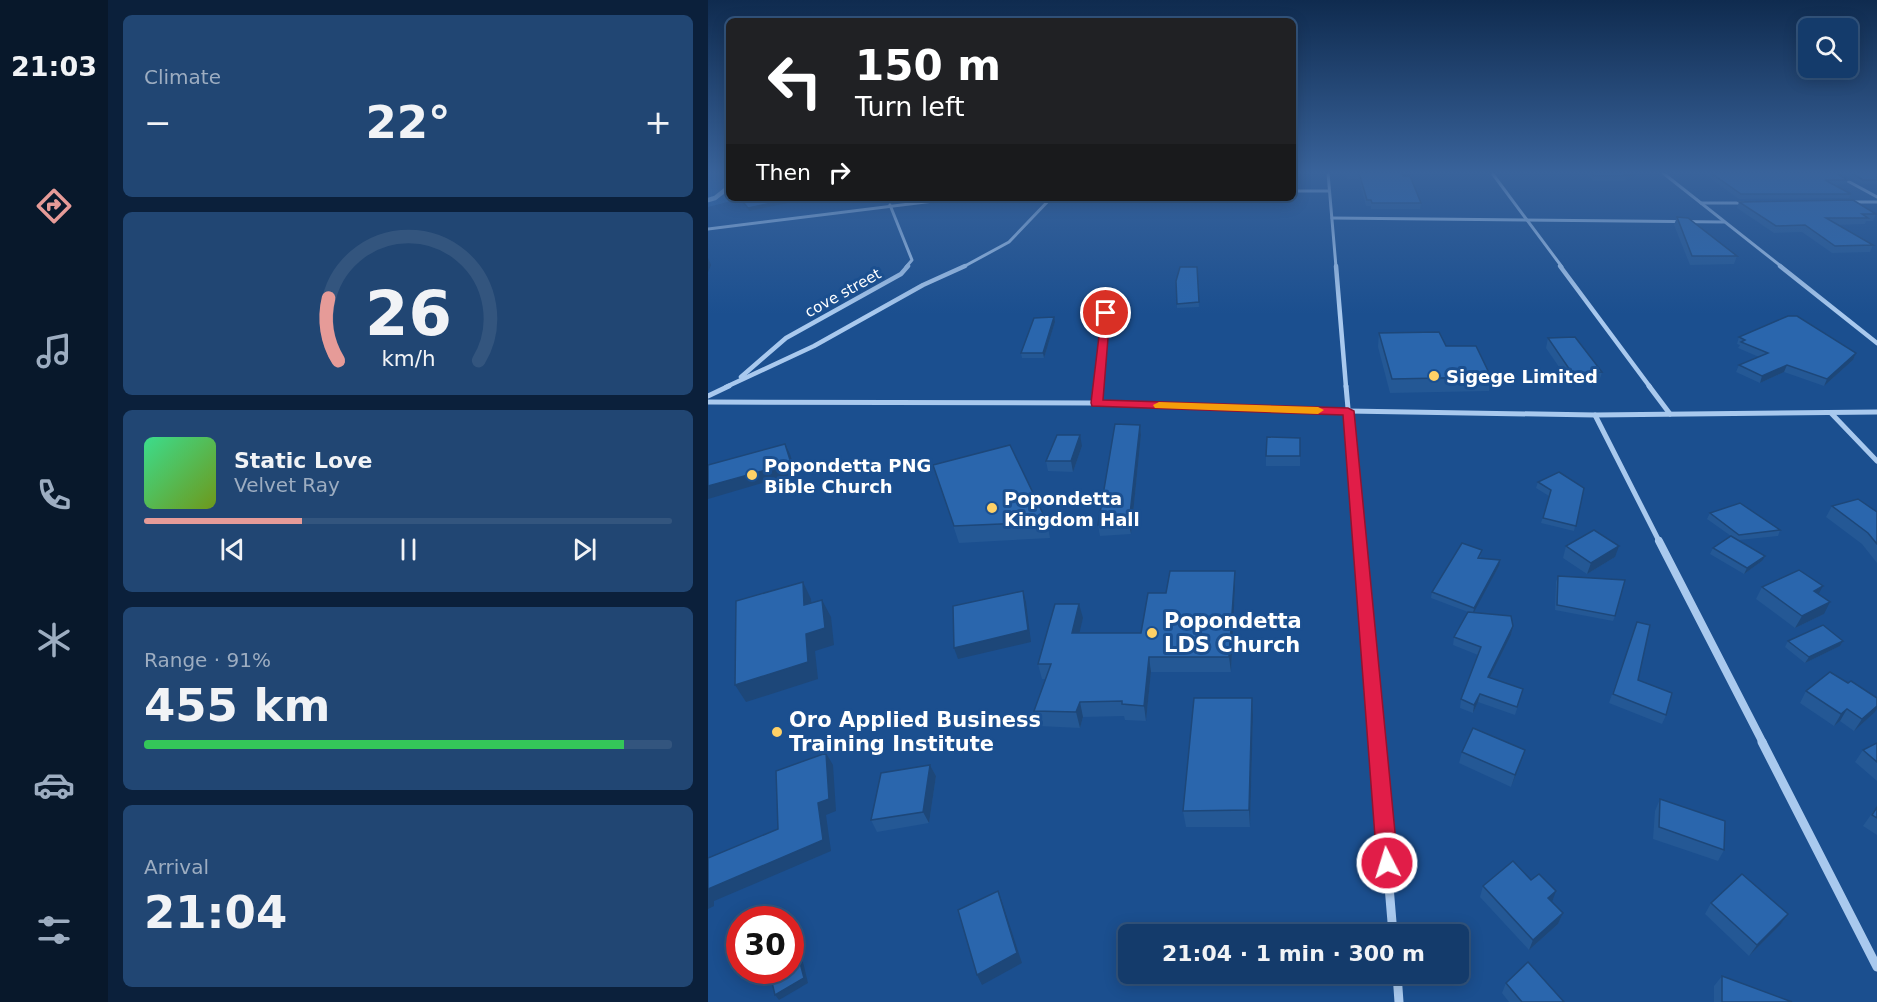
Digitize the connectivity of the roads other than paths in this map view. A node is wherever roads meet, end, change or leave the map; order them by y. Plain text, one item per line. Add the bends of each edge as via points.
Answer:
1 (778, 220) edge
2 (896, 220) edge
3 (1031, 220) edge
4 (1332, 220) edge
5 (1505, 220) edge
6 (1529, 220) junction
7 (1721, 220) edge
8 (1724, 222) junction
9 (708, 229) edge
10 (1108, 290) dead end
11 (1877, 343) edge
12 (736, 381) junction
13 (708, 396) edge
14 (708, 402) edge
15 (1096, 403) junction
16 (1348, 411) junction
17 (1877, 412) edge
18 (1831, 413) junction
19 (1670, 414) junction
20 (1595, 415) junction
21 (1877, 461) edge
22 (1392, 924) edge
23 (1877, 967) edge
24 (1398, 984) edge
25 (1399, 1002) edge

1 - 9 street
2 - 12 street, cove street via 912,260 901,274 786,338
3 - 12 street via 1009,242 814,346
4 - 16 street
5 - 6 street
6 - 8 street
6 - 19 street
7 - 8 street
8 - 11 street
10 - 15 street
12 - 13 street
14 - 15 street
15 - 16 street
16 - 20 street
16 - 22 street
17 - 18 street
18 - 19 street
18 - 21 street
19 - 20 street
20 - 23 street
24 - 25 street

